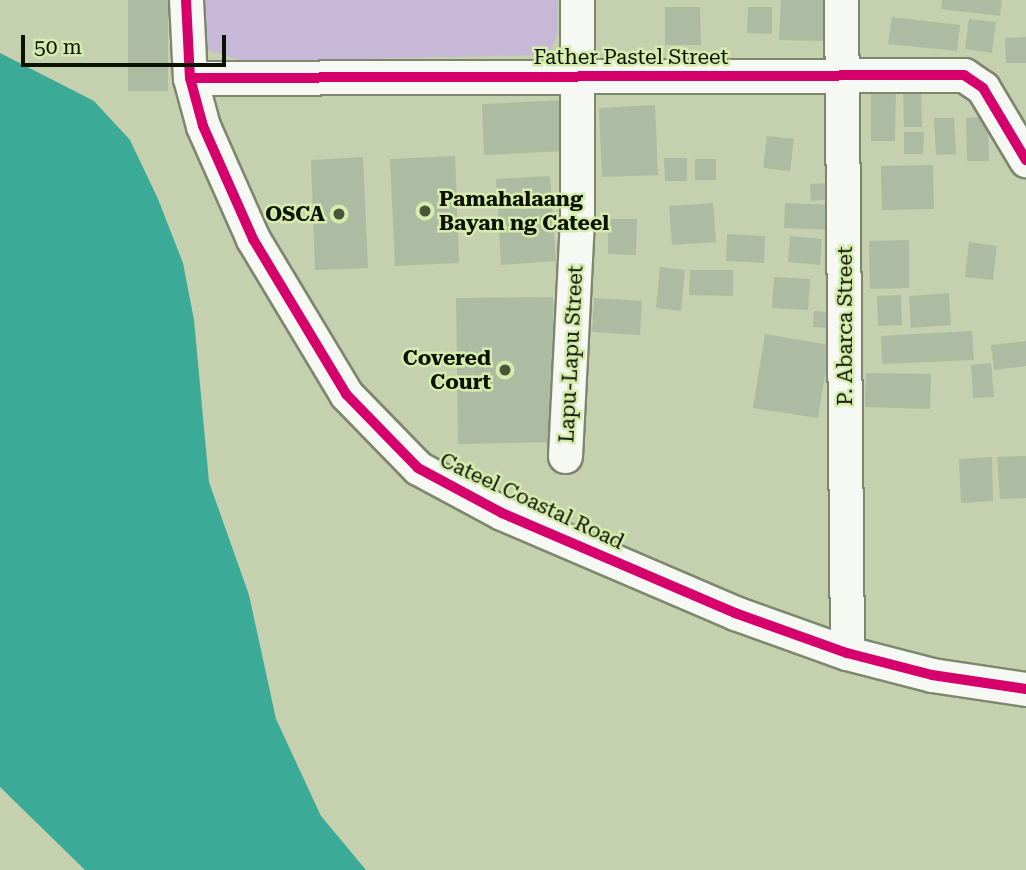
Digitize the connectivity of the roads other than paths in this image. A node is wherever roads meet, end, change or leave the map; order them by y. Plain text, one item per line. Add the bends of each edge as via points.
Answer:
1 (186, 0) edge
2 (577, 0) edge
3 (841, 0) edge
4 (576, 76) junction
5 (843, 77) junction
6 (190, 78) junction
7 (1026, 160) edge
8 (565, 456) dead end
9 (848, 653) junction
10 (1026, 689) edge

1 - 6 street, Cateel Coastal Road
2 - 4 street, Lapu-Lapu Street
3 - 5 street, P. Abarca Street
4 - 5 street, Father Pastel Street
4 - 6 street, Father Pastel Street
4 - 8 street, Lapu-Lapu Street via 578,221
5 - 7 street, Father Pastel Street via 951,74 976,80
5 - 9 street, P. Abarca Street
6 - 9 street, Cateel Coastal Road via 203,127 253,239 315,350 380,435 418,468 502,513 735,613
9 - 10 street, Cateel Coastal Road via 932,675

